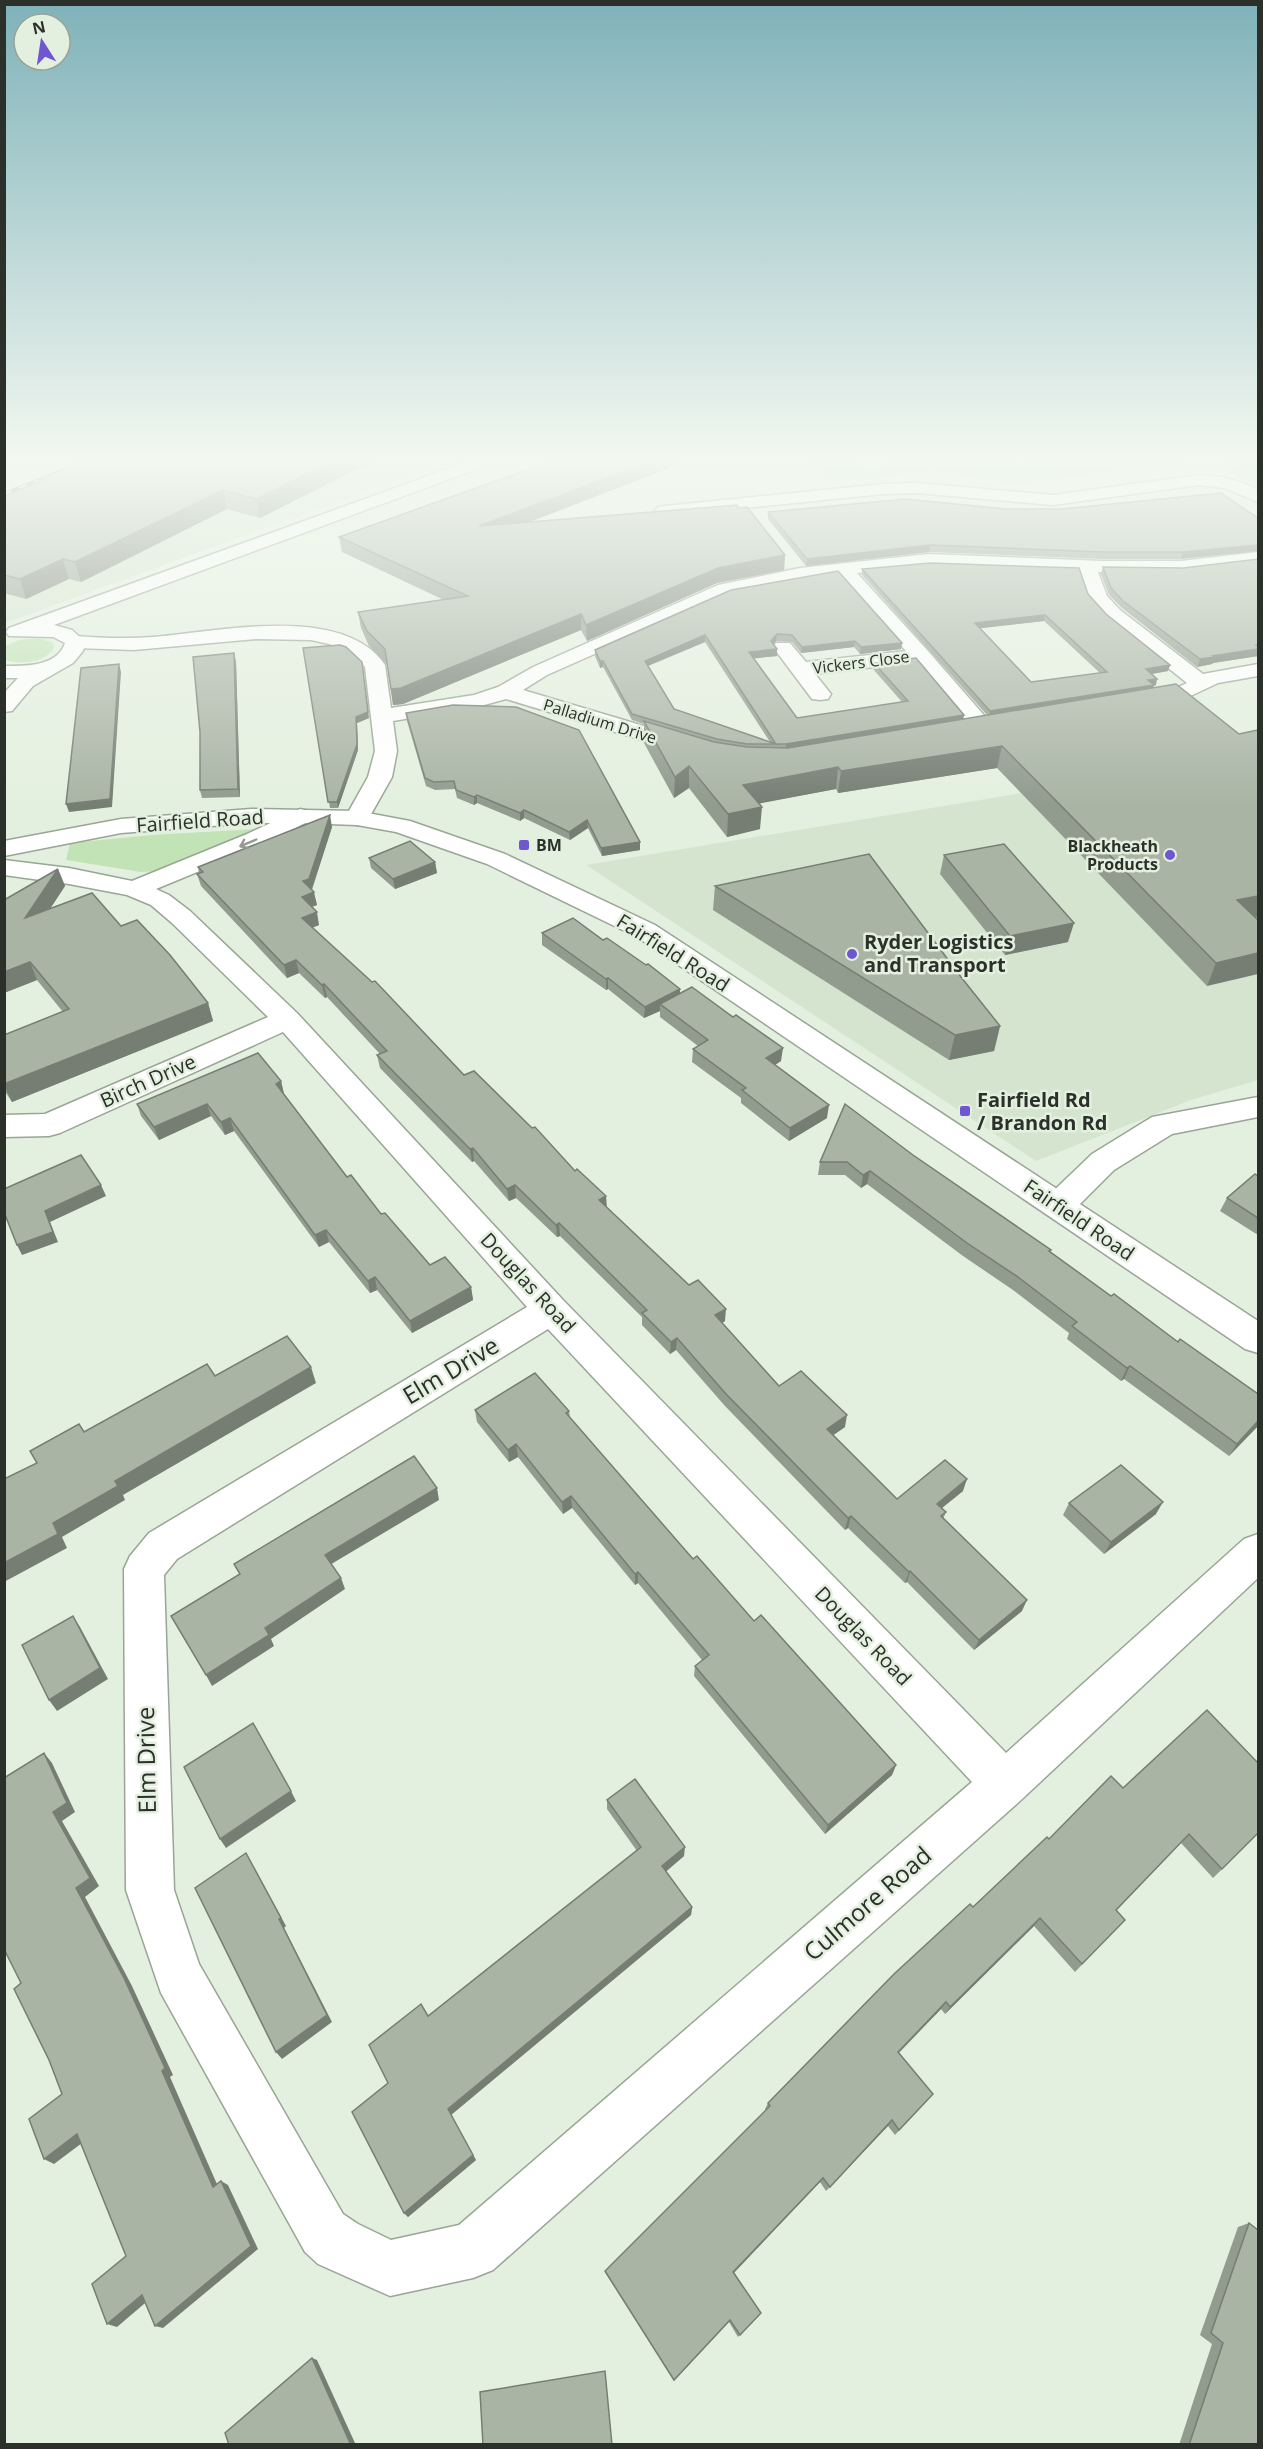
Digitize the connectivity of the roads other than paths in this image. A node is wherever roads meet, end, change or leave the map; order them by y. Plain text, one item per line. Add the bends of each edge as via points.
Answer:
1 (165, 577) edge
2 (784, 577) edge
3 (850, 577) edge
4 (1091, 577) edge
5 (91, 604) junction
6 (10, 634) edge
7 (73, 639) junction
8 (153, 643) junction
9 (783, 647) dead end
10 (921, 655) junction
11 (55, 664) junction
12 (800, 669) junction
13 (1258, 670) edge
14 (4, 672) edge
15 (1202, 684) junction
16 (506, 692) junction
17 (820, 694) dead end
18 (1121, 704) edge
19 (4, 706) edge
20 (382, 716) junction
21 (1004, 723) edge
22 (981, 726) junction
23 (958, 730) edge
24 (702, 751) edge
25 (300, 816) junction
26 (357, 818) junction
27 (4, 849) edge
28 (4, 867) edge
29 (134, 889) junction
30 (287, 1019) junction
31 (1258, 1107) edge
32 (4, 1126) edge
33 (1058, 1206) junction
34 (551, 1310) junction
35 (1258, 1340) edge
36 (1258, 1552) edge
37 (1005, 1784) junction
38 (472, 2250) joint

1 - 5 street
2 - 16 street via 726,589 540,671
3 - 10 street, Vickers Close
4 - 15 street via 1098,598 1113,614
5 - 6 street
5 - 7 street via 78,618
6 - 7 street via 50,630
7 - 8 street
7 - 11 street via 75,650
8 - 11 street
8 - 20 street via 235,635 327,636 355,647 375,665
9 - 12 street, Vickers Close
10 - 12 street, Vickers Close
10 - 22 street, Vickers Close
11 - 14 street
11 - 19 street via 26,682
12 - 17 street, Vickers Close
13 - 15 street via 1212,678
15 - 18 street via 1180,695
16 - 20 street via 477,701
16 - 24 street, Palladium Drive
20 - 26 street via 386,751 380,777
21 - 22 street
22 - 23 street
25 - 26 street, Fairfield Road
25 - 27 street, Fairfield Road via 121,826
25 -> 29 street via 256,839
26 - 33 street, Fairfield Road via 401,826 496,859 646,931
28 - 29 street, Douglas Road
29 - 30 street, Douglas Road via 160,900 181,917
30 - 32 street, Birch Drive via 49,1125
30 - 34 street, Douglas Road
31 - 33 street via 1163,1125 1103,1162
33 - 35 street, Fairfield Road
34 - 37 street, Douglas Road
34 - 38 street, Elm Drive via 163,1546 144,1569 150,1890 178,1976 324,2233 338,2244 390,2268
36 - 37 street, Culmore Road
37 - 38 street, Culmore Road

